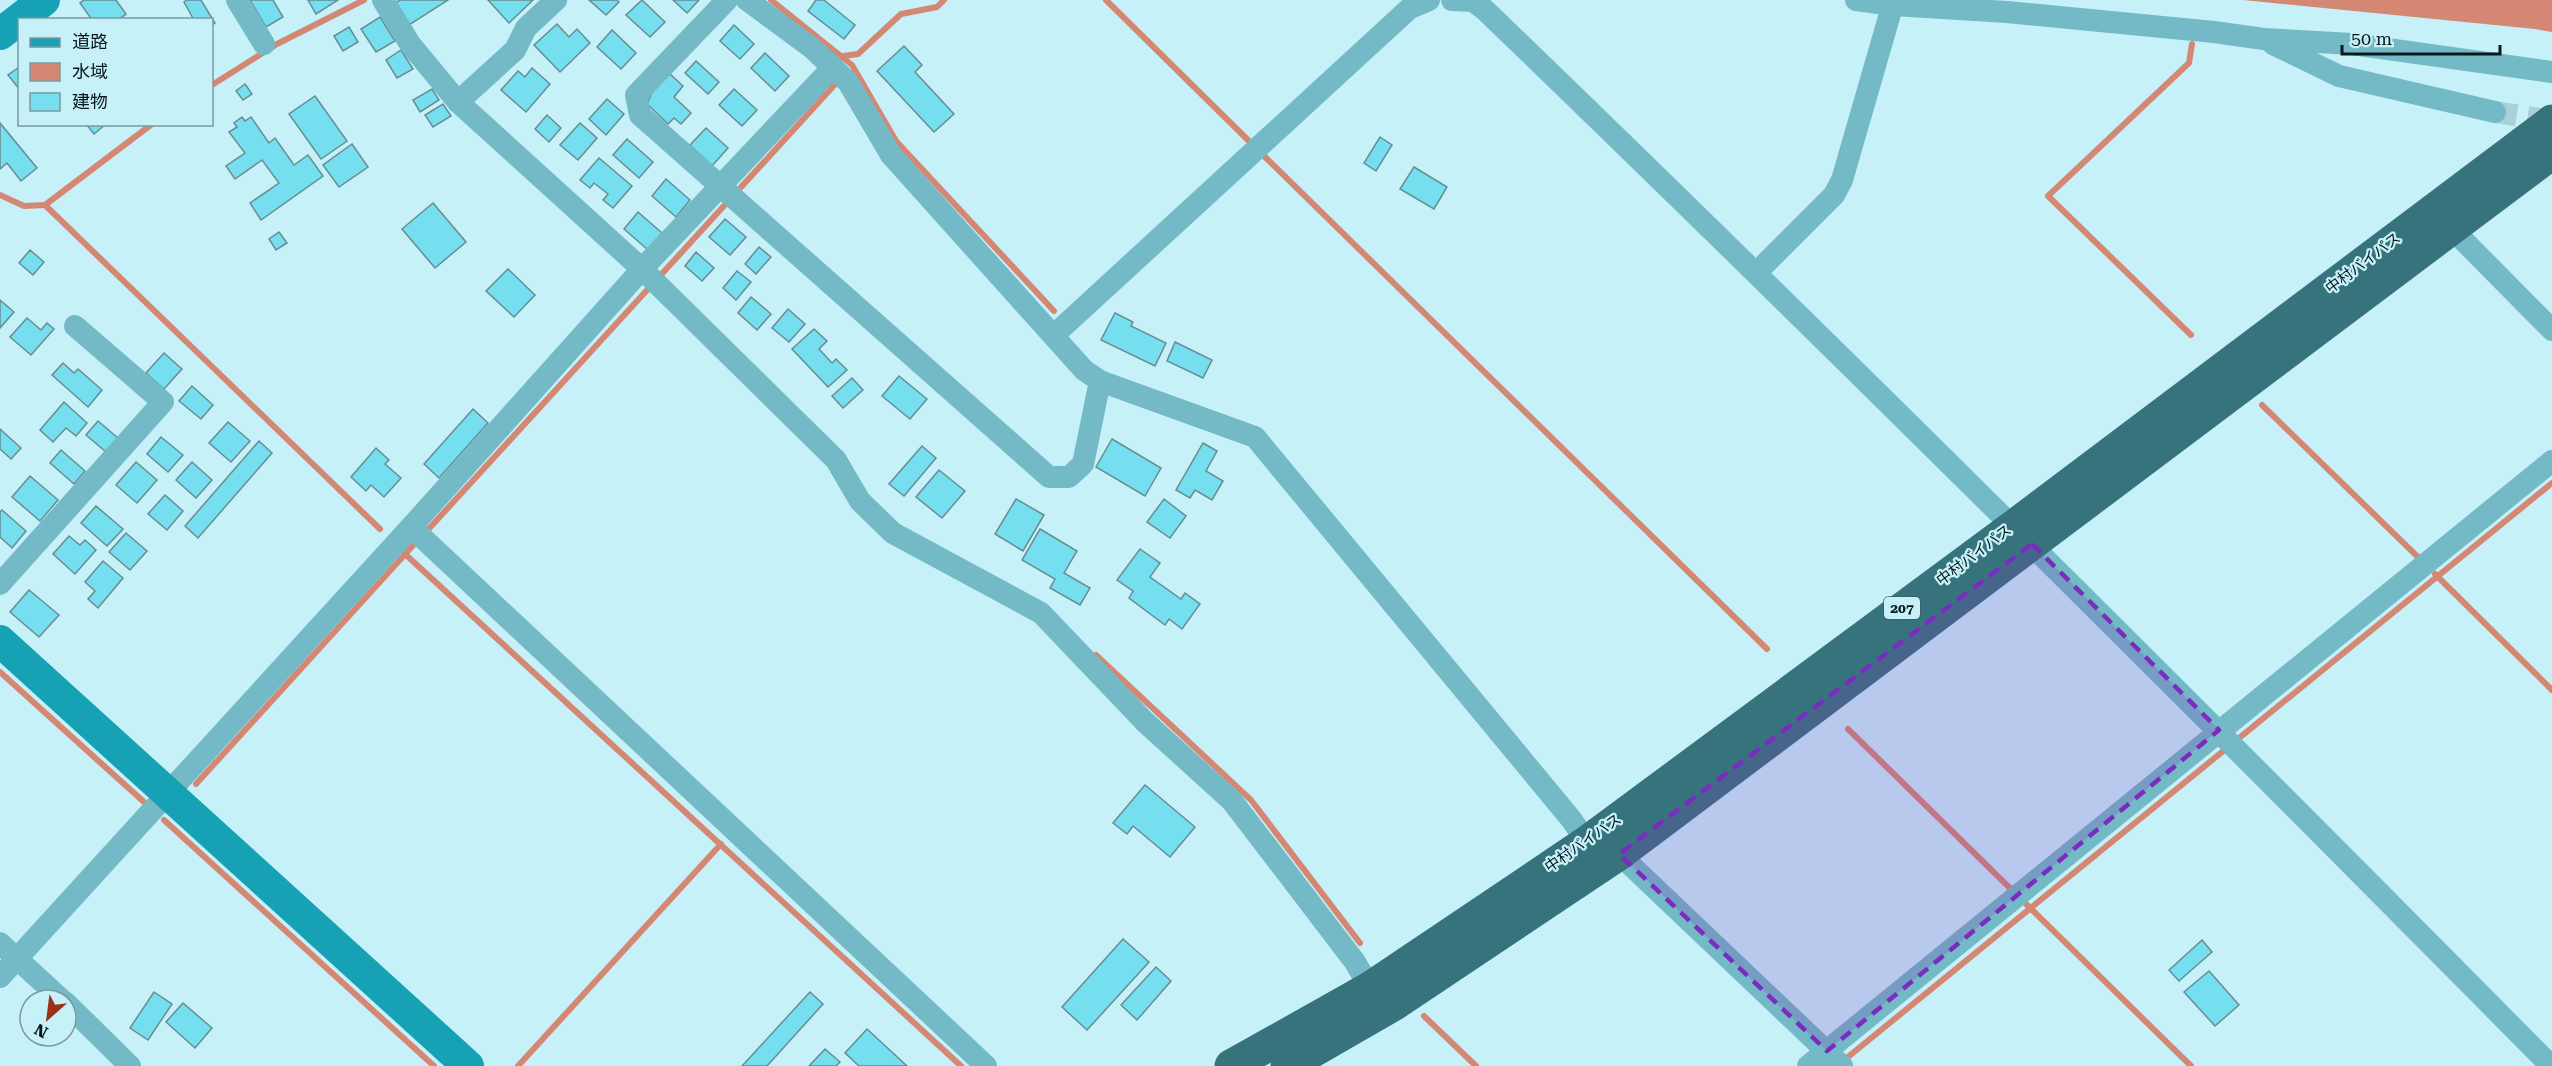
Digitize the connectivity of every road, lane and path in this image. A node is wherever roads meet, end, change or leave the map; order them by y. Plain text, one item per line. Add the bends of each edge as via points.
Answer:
1 (44, 0) edge
2 (237, 0) edge
3 (384, 0) edge
4 (556, 0) edge
5 (727, 0) edge
6 (747, 0) edge
7 (1429, 0) edge
8 (1452, 0) edge
9 (1856, 0) edge
10 (1894, 3) edge
11 (21, 18) edge
12 (18, 20) edge
13 (0, 34) edge
14 (2264, 39) junction
15 (264, 44) dead end
16 (2552, 72) edge
17 (841, 75) junction
18 (458, 102) junction
19 (2495, 112) tunnel mouth
20 (2552, 121) edge
21 (2552, 153) edge
22 (719, 188) junction
23 (2451, 228) junction
24 (642, 269) junction
25 (1757, 272) junction
26 (75, 326) dead end
27 (2552, 330) edge
28 (1054, 334) junction
29 (1100, 381) junction
30 (2552, 461) edge
31 (411, 527) junction
32 (2023, 535) junction
33 (0, 584) edge
34 (0, 641) edge
35 (2219, 730) junction
36 (167, 793) junction
37 (1587, 842) junction
38 (1619, 854) junction
39 (0, 943) edge
40 (17, 958) junction
41 (0, 977) edge
42 (1370, 987) junction
43 (49, 988) edge
44 (78, 1015) edge
45 (1834, 1058) edge
46 (130, 1066) edge
47 (468, 1066) edge
48 (986, 1066) edge
49 (1231, 1066) edge
50 (1287, 1066) edge
51 (1808, 1066) edge
52 (2551, 1066) edge

1 - 11 street
2 - 15 street
3 - 18 street via 410,44
4 - 18 street via 526,28 515,50
5 - 22 street via 636,95 640,115
6 - 17 street via 812,48
7 - 28 street via 1410,8
8 - 25 street via 1473,2 1485,10
9 - 10 street
10 - 14 street
10 - 25 street via 1838,188
12 - 13 street
14 - 16 street via 2352,45
14 - 19 street via 2339,76
17 - 22 street
17 - 28 street via 891,156
18 - 24 street
20 - 32 highway, 中村バイパス / 207
21 - 23 highway, 中村バイパス / 207
22 - 24 street
22 - 29 street via 1049,477 1069,477 1083,464
23 - 27 street
23 - 32 highway, 中村バイパス / 207
24 - 31 street
24 - 42 street via 836,460 860,501 893,533 1041,612 1145,722 1232,801
25 - 32 street
26 - 33 street via 163,402
28 - 29 street via 1083,370
29 - 37 street via 1255,437
30 - 35 street
31 - 36 street
31 - 48 street
32 - 35 street
32 - 37 highway, 中村バイパス / 207
32 - 38 highway, 中村バイパス / 207
34 - 36 street
35 - 45 street via 2007,903
35 - 52 street
36 - 40 street
36 - 47 street
37 - 42 highway, 中村バイパス / 207
38 - 45 street
38 - 50 highway, 中村バイパス / 207 via 1393,1005
39 - 40 street
40 - 41 street
40 - 43 street
42 - 49 highway, 中村バイパス / 207
44 - 46 street
45 - 51 street

